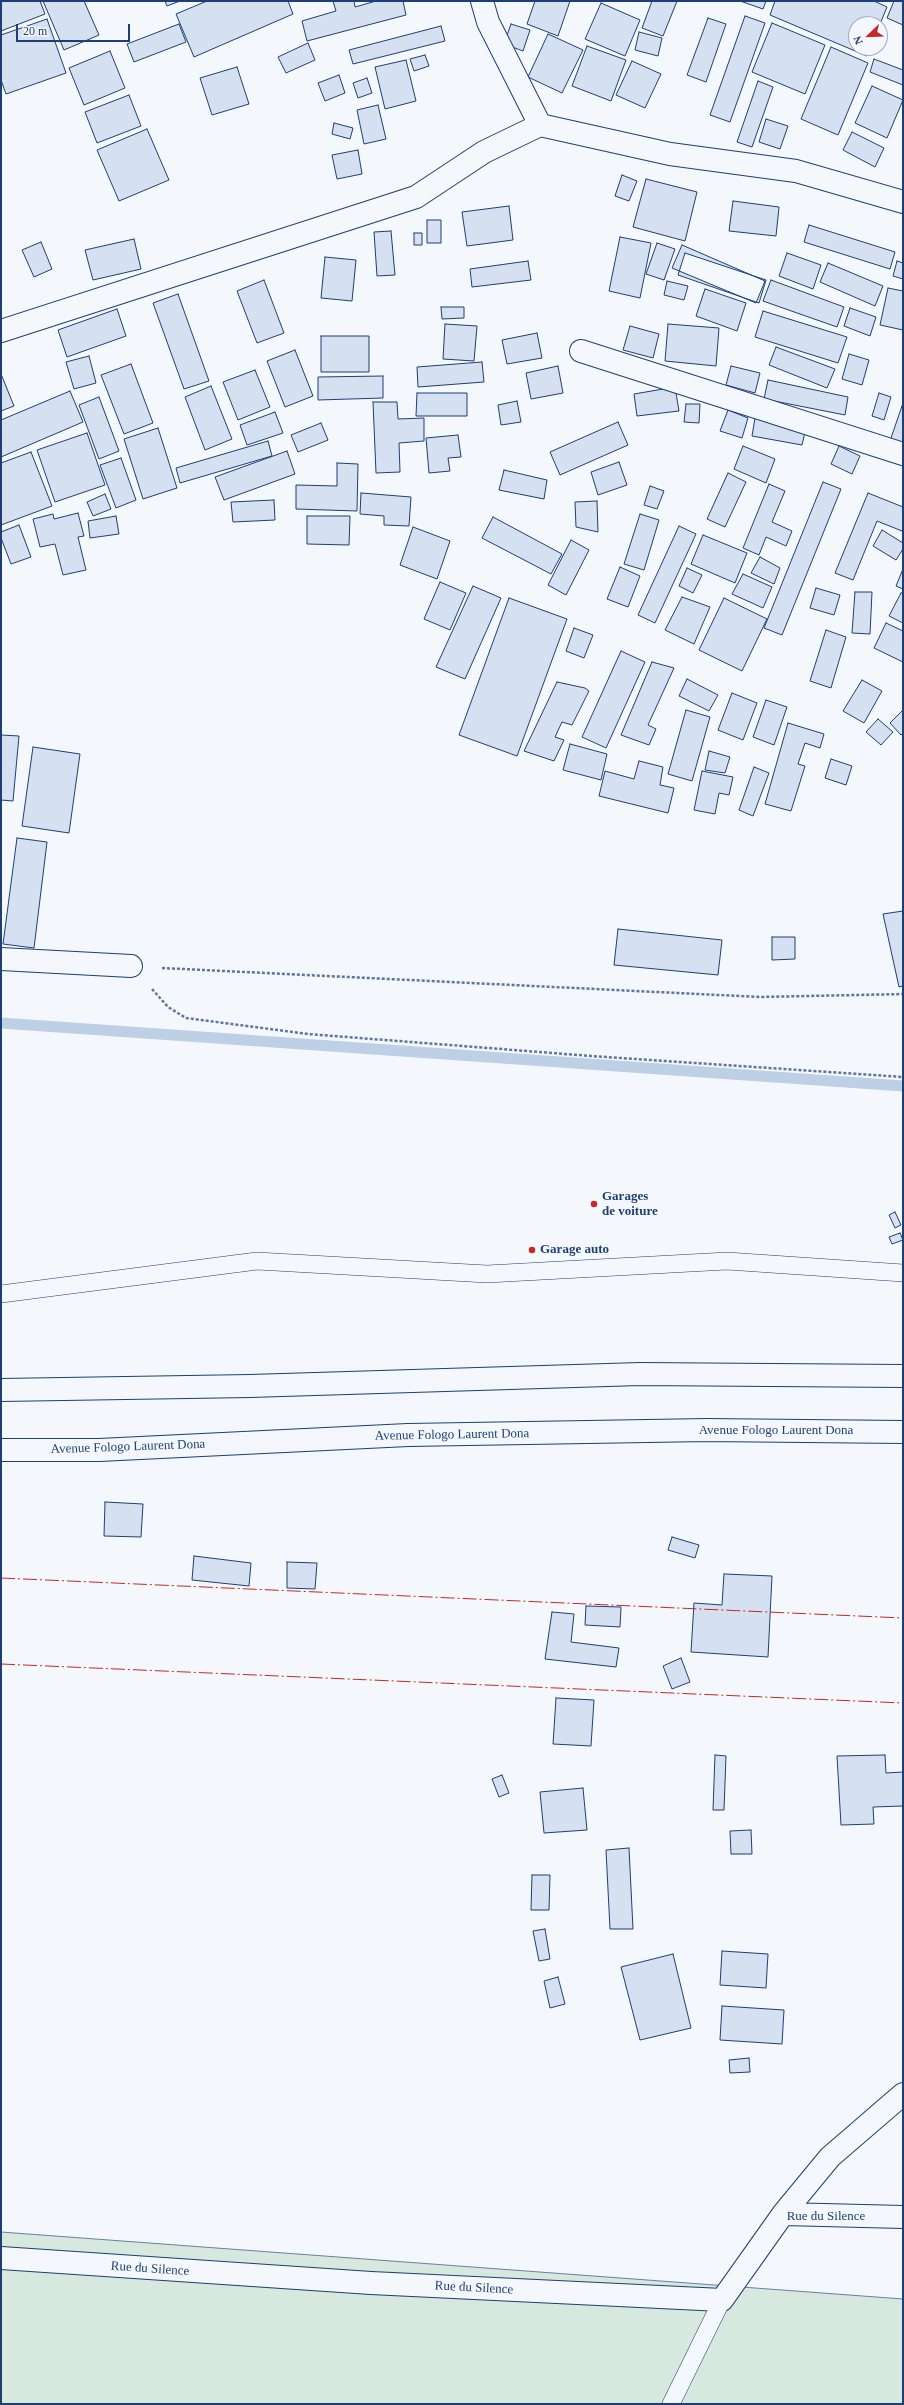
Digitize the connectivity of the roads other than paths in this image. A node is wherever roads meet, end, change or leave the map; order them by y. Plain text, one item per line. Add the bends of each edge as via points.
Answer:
1 (482, 1) edge
2 (540, 125) junction
3 (903, 202) edge
4 (1, 331) edge
5 (581, 352) dead end
6 (903, 454) edge
7 (1, 959) edge
8 (131, 966) road end
9 (903, 1273) edge
10 (1, 1294) edge
11 (903, 1376) edge
12 (1, 1390) edge
13 (903, 1432) edge
14 (1, 1450) edge
15 (899, 2100) edge
16 (783, 2214) junction
17 (903, 2217) edge
18 (1, 2258) edge
19 (722, 2300) junction
20 (671, 2404) edge

1 - 2 street via 488,22
2 - 3 street via 670,154 796,171
2 - 4 street via 484,152 416,197
5 - 6 street
7 - 8 street
9 - 10 lane via 727,1261 487,1274 257,1261
11 - 12 street via 640,1374 250,1386
13 - 14 street, Avenue Fologo Laurent Dona via 707,1430 408,1435 100,1450
15 - 16 street via 830,2157
16 - 17 street, Rue du Silence
16 - 19 street, Rue du Silence
18 - 19 street, Rue du Silence via 371,2283
19 - 20 lane

